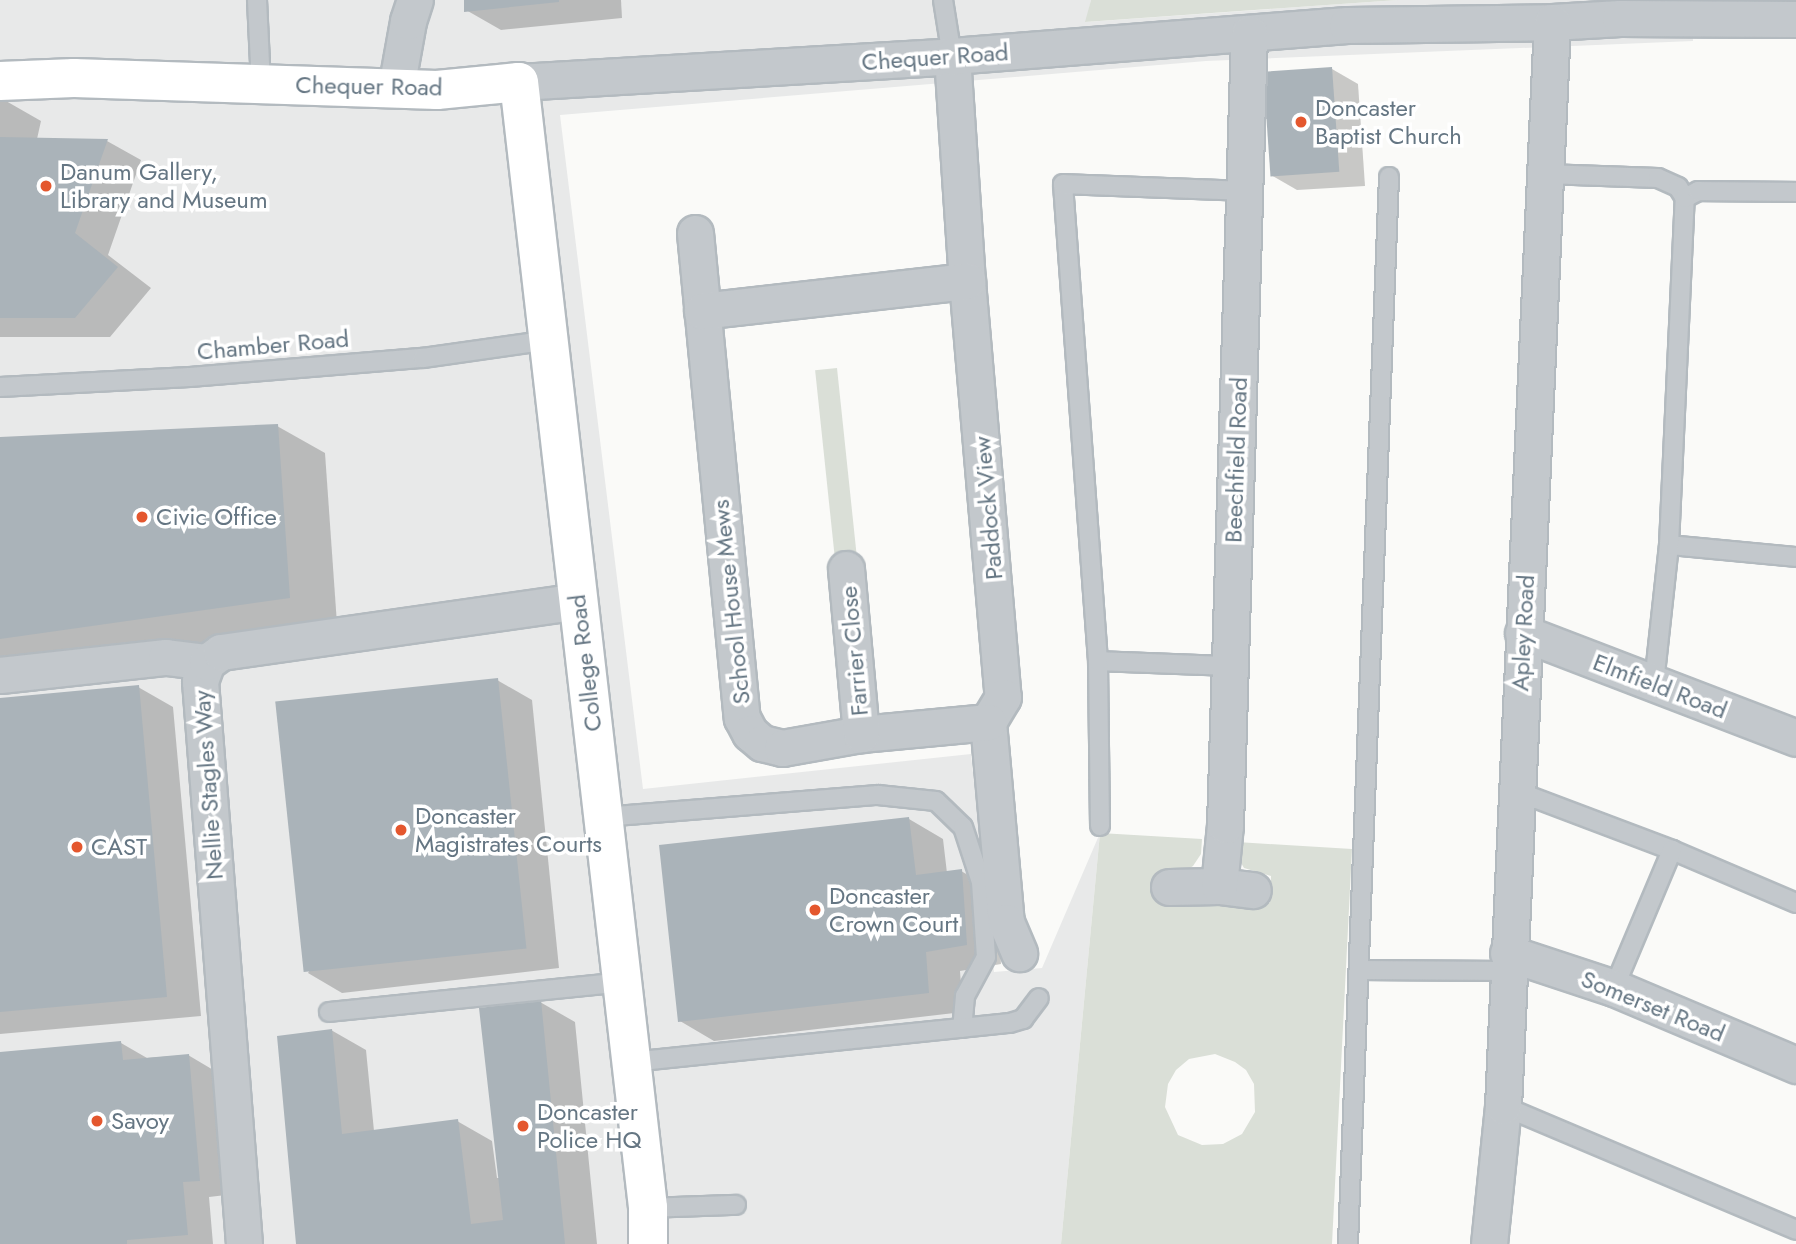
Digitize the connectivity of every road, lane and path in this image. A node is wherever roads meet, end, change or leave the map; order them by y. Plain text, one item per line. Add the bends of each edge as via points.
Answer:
1 (257, 0) edge
2 (415, 0) edge
3 (943, 0) edge
4 (1620, 9) edge
5 (1393, 12) edge
6 (1796, 19) edge
7 (1552, 22) junction
8 (1249, 33) junction
9 (952, 56) junction
10 (0, 64) edge
11 (74, 78) junction
12 (0, 81) edge
13 (519, 82) junction
14 (261, 84) junction
15 (396, 88) junction
16 (1545, 174) junction
17 (1389, 177) dead end
18 (1244, 191) junction
19 (1796, 192) edge
20 (1685, 198) junction
21 (695, 233) dead end
22 (967, 281) junction
23 (702, 311) junction
24 (549, 340) junction
25 (0, 387) edge
26 (1669, 545) junction
27 (1796, 557) edge
28 (846, 569) dead end
29 (578, 601) junction
30 (1523, 634) junction
31 (1098, 661) junction
32 (206, 662) junction
33 (1229, 666) junction
34 (0, 675) edge
35 (1654, 683) junction
36 (988, 722) junction
37 (861, 734) junction
38 (1796, 738) edge
39 (1516, 791) junction
40 (603, 817) junction
41 (1100, 826) dead end
42 (1672, 850) junction
43 (1169, 887) dead end
44 (1796, 903) edge
45 (1019, 953) dead end
46 (1507, 962) junction
47 (1359, 970) junction
48 (622, 982) junction
49 (1614, 988) junction
50 (1039, 998) dead end
51 (329, 1012) dead end
52 (962, 1028) junction
53 (631, 1062) junction
54 (1796, 1065) edge
55 (1503, 1106) junction
56 (736, 1205) dead end
57 (648, 1226) edge
58 (1796, 1230) edge
59 (244, 1244) edge
60 (1348, 1244) edge
61 (1489, 1244) edge

1 - 14 lane
2 - 15 street
3 - 9 lane
4 - 6 street, Chequer Road
4 - 7 street, Chequer Road
5 - 7 street, Chequer Road
5 - 8 street, Chequer Road
7 - 16 street, Apley Road
8 - 9 street, Chequer Road
8 - 18 street, Beechfield Road
9 - 13 street, Chequer Road
9 - 22 street, Paddock View
10 - 11 street, Chequer Road
11 - 12 street, Chequer Road
11 - 14 street, Chequer Road
13 - 15 street, Chequer Road via 437,90
13 - 24 street, College Road
14 - 15 street, Chequer Road
16 - 20 lane via 1658,178 1678,187
16 - 30 street, Apley Road
17 - 47 lane
18 - 31 lane via 1063,184
18 - 33 street, Beechfield Road
19 - 20 lane via 1698,191
20 - 26 lane
21 - 23 street, School House Mews
22 - 23 street
22 - 36 street, Paddock View via 1003,697
23 - 37 street, School House Mews via 742,718 762,743 782,748
24 - 25 lane, Chamber Road via 423,358
24 - 29 street, College Road
26 - 27 lane
26 - 35 lane
28 - 37 street, Farrier Close
29 - 32 street, Nellie Stagles Way via 221,652
29 - 40 street, College Road
30 - 35 street, Elmfield Road
30 - 39 street, Apley Road
31 - 33 lane
31 - 41 lane
32 - 34 street via 166,657
32 - 59 street, Nellie Stagles Way via 200,681
33 - 43 street, Beechfield Road via 1225,825 1236,888
35 - 38 street, Elmfield Road
36 - 37 street, School House Mews
36 - 45 street via 1006,922
39 - 42 lane
39 - 46 street, Apley Road
40 - 48 street, College Road
40 - 52 lane via 878,795 936,801 962,827 981,882 986,957 965,996
42 - 44 lane
42 - 49 lane
46 - 47 lane
46 - 49 street, Somerset Road
46 - 55 street, Apley Road
47 - 60 lane
48 - 51 lane
48 - 53 street, College Road
49 - 54 street, Somerset Road
50 - 52 lane via 1023,1018
52 - 53 lane
53 - 57 street, College Road
55 - 58 lane
55 - 61 street, Apley Road
56 - 57 lane

